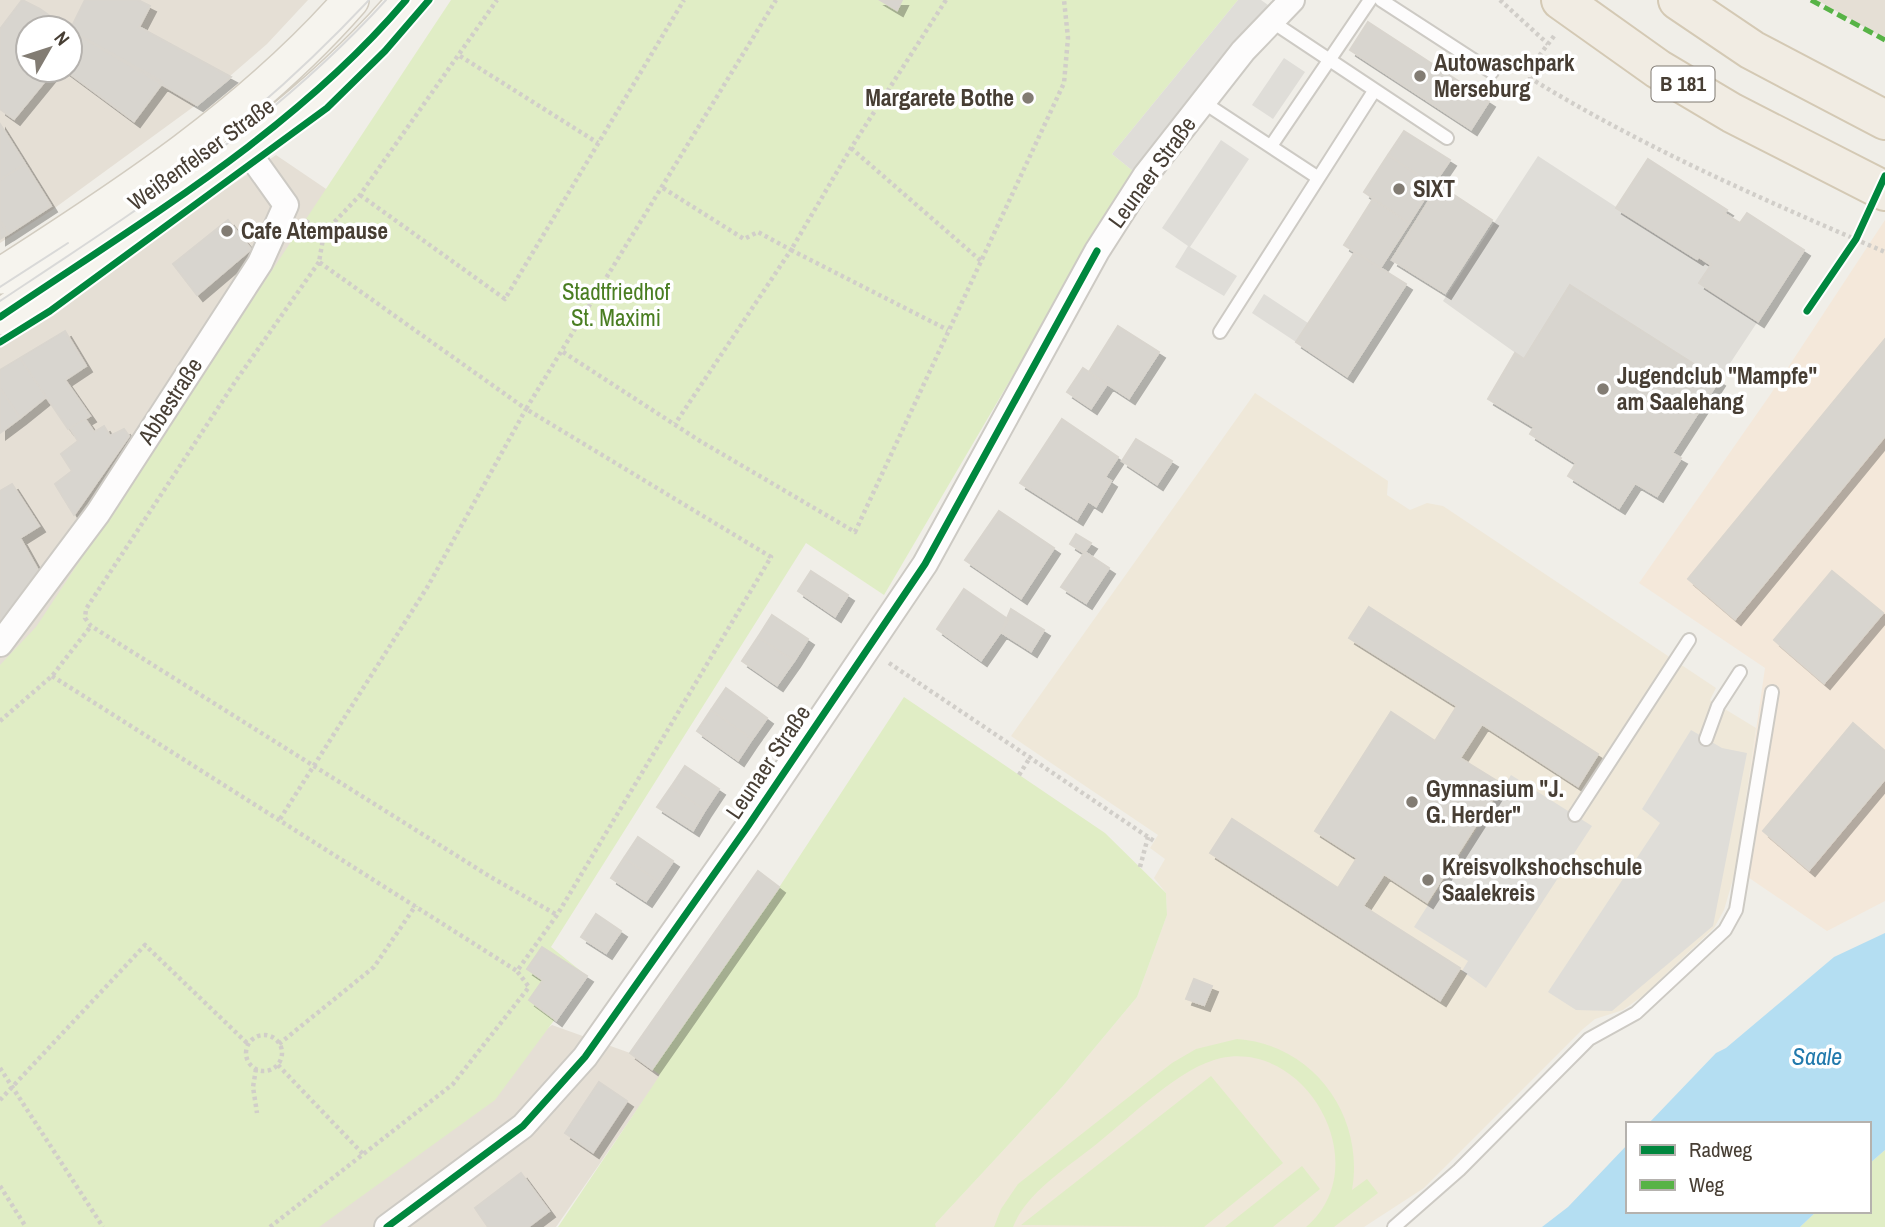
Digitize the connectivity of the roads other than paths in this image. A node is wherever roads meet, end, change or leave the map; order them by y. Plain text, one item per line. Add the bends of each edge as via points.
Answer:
1 (351, 0) edge
2 (405, 0) edge
3 (1370, 0) edge
4 (1381, 0) edge
5 (1678, 0) edge
6 (1295, 2) edge
7 (1568, 6) edge
8 (1271, 21) junction
9 (1328, 61) junction
10 (1492, 72) dead end
11 (1374, 91) junction
12 (1203, 102) junction
13 (1885, 120) edge
14 (1447, 138) dead end
15 (1271, 146) junction
16 (246, 149) junction
17 (1317, 177) junction
18 (1885, 191) edge
19 (0, 276) edge
20 (0, 317) edge
21 (1220, 332) dead end
22 (1689, 640) dead end
23 (0, 644) edge
24 (1740, 672) dead end
25 (1772, 692) dead end
26 (1706, 739) dead end
27 (1575, 816) dead end
28 (387, 1227) edge
29 (1394, 1227) edge

1 - 19 main road, Weißenfelser Straße via 204,137 116,202
2 - 16 main road, Weißenfelser Straße via 318,91
3 - 9 lane
4 - 10 lane
5 - 13 main road via 1752,50
6 - 8 street, Leunaer Straße
7 - 18 main road, B 181 via 1668,75 1812,156
8 - 9 lane
8 - 12 street, Leunaer Straße
9 - 11 lane
9 - 15 lane
11 - 14 lane
11 - 17 lane
12 - 15 lane
12 - 28 street, Leunaer Straße via 1145,176 1097,251 925,564 585,1057 523,1126
15 - 17 lane
16 - 20 main road, Weißenfelser Straße
16 - 23 street, Abbestraße via 286,205 260,263 98,513
17 - 21 lane
22 - 27 lane
24 - 26 lane via 1718,706
25 - 29 lane via 1736,910 1726,930 1636,1013 1589,1040 1459,1170

